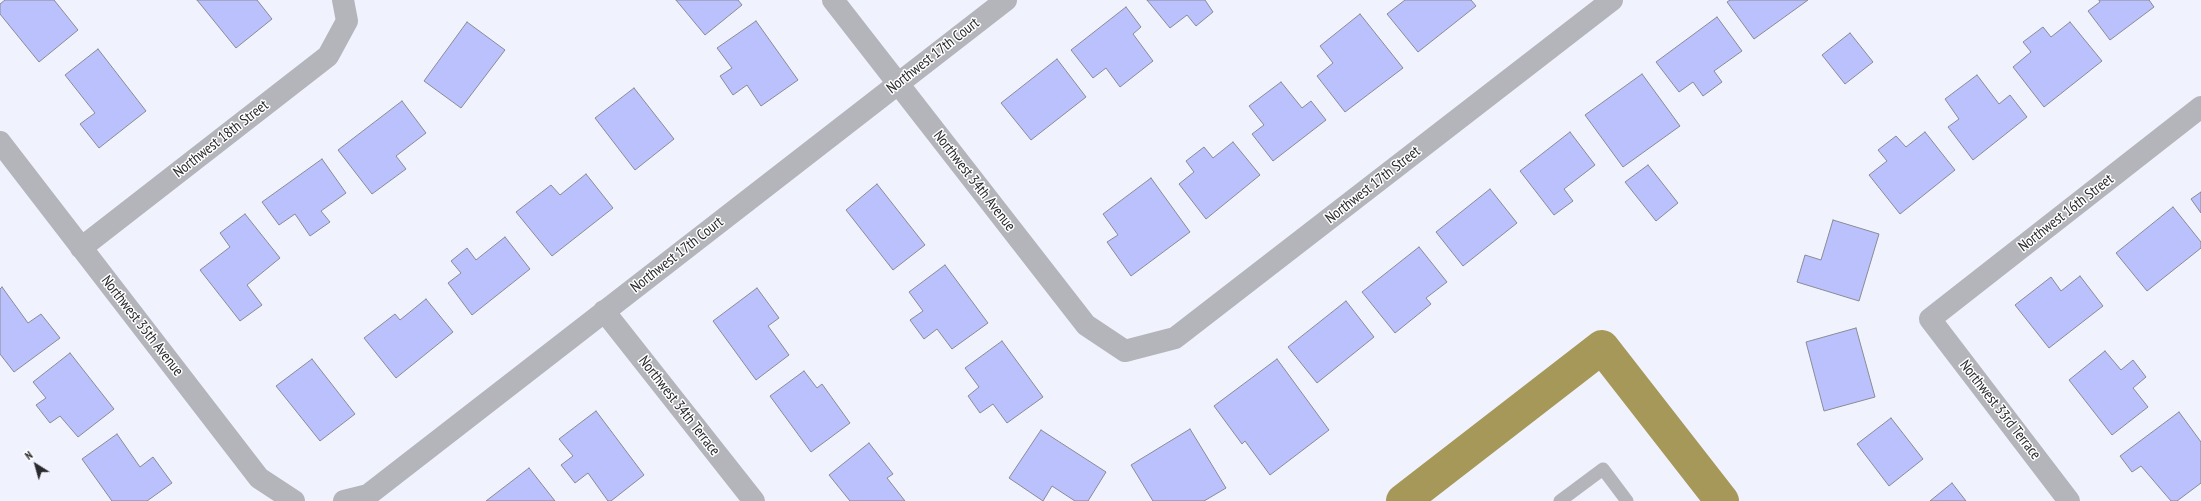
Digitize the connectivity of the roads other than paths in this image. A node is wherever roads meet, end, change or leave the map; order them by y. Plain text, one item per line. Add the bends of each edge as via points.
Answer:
1 (833, 0) edge
2 (1006, 0) edge
3 (1612, 0) edge
4 (345, 10) edge
5 (898, 83) junction
6 (2201, 107) edge
7 (0, 142) edge
8 (82, 248) junction
9 (604, 311) junction
10 (1930, 319) joint
11 (1125, 351) joint
12 (294, 501) edge
13 (344, 501) edge
14 (754, 501) edge
15 (1560, 501) edge
16 (1627, 501) edge
17 (2069, 501) edge

1 - 5 street, Northwest 34th Avenue
2 - 5 street, Northwest 17th Court
3 - 11 street, Northwest 17th Street via 1174,338
4 - 8 street, Northwest 18th Street via 328,56
5 - 9 street, Northwest 17th Court
5 - 11 street, Northwest 34th Avenue via 1086,325
6 - 10 street, Northwest 16th Street
7 - 8 street, Northwest 35th Avenue
8 - 12 street, Northwest 35th Avenue via 259,478
9 - 13 street, Northwest 17th Court via 368,495
9 - 14 street, Northwest 34th Terrace
10 - 17 street, Northwest 33rd Terrace
15 - 16 lane via 1603,469

